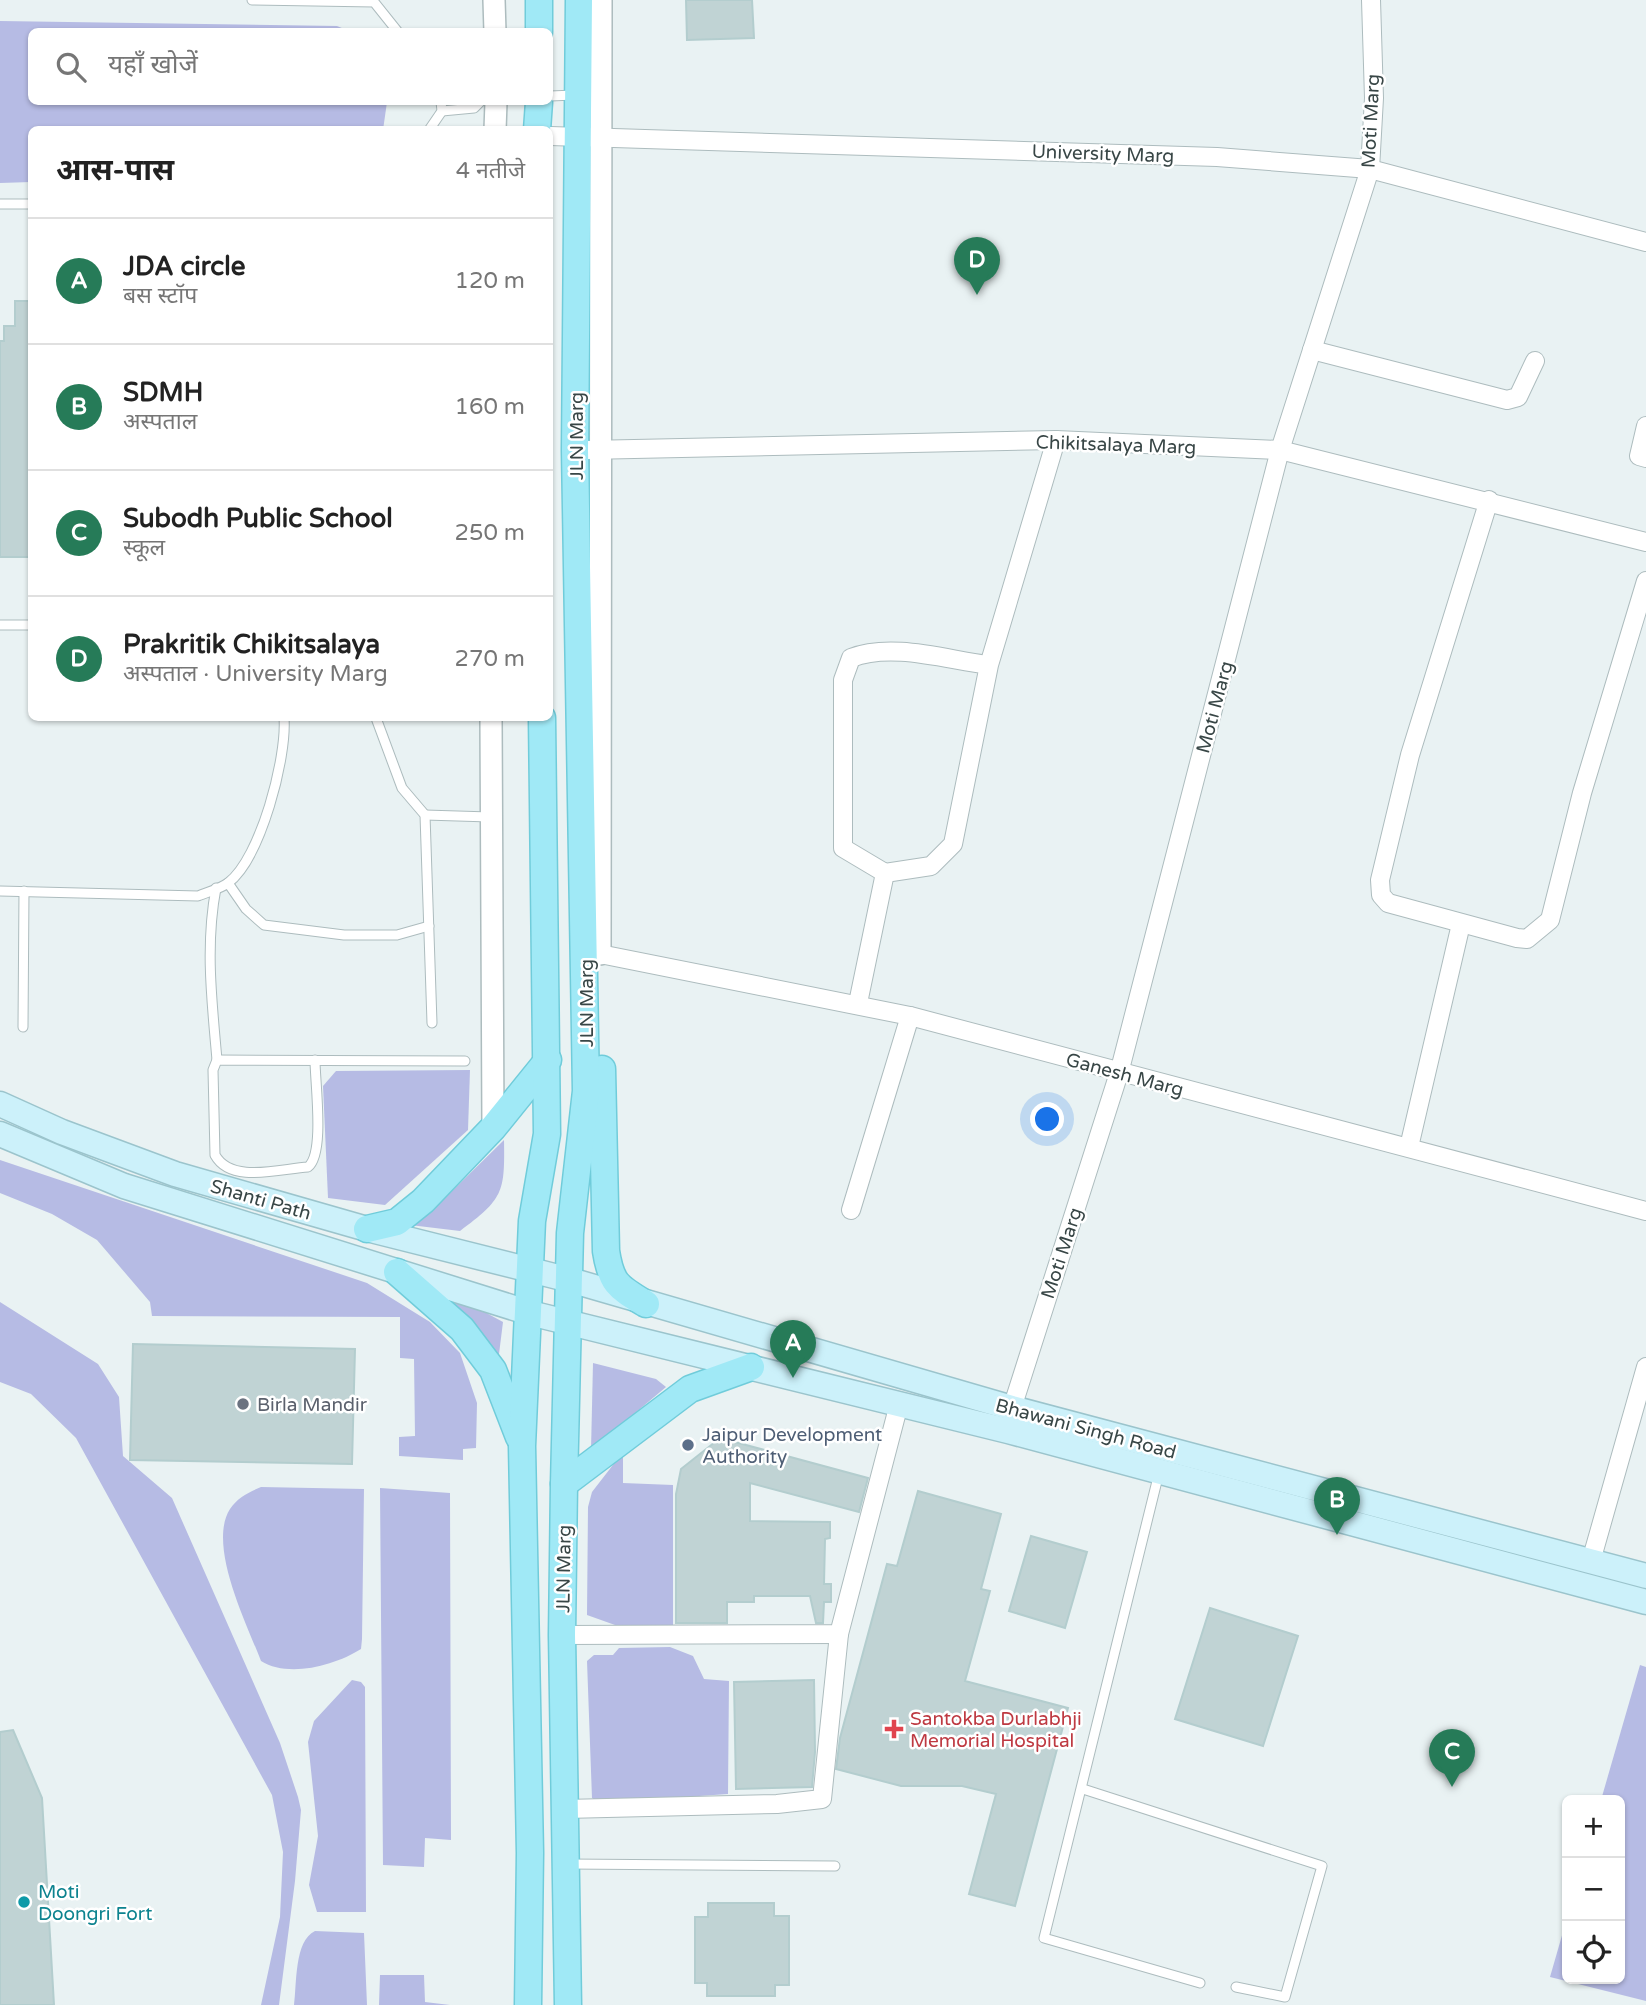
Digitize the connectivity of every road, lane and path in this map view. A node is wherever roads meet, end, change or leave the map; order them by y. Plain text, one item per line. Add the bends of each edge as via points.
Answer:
1 (252, 0) edge
2 (494, 0) edge
3 (539, 0) edge
4 (579, 0) edge
5 (601, 0) edge
6 (1371, 0) edge
7 (395, 28) edge
8 (495, 28) edge
9 (539, 28) edge
10 (577, 95) junction
11 (553, 96) edge
12 (477, 105) edge
13 (496, 105) edge
14 (539, 105) edge
15 (441, 106) edge
16 (431, 126) edge
17 (495, 126) edge
18 (537, 126) edge
19 (553, 136) edge
20 (589, 137) junction
21 (1370, 169) junction
22 (0, 204) edge
23 (28, 204) edge
24 (1646, 242) edge
25 (1312, 350) junction
26 (1535, 361) dead end
27 (1646, 426) edge
28 (1056, 440) junction
29 (575, 450) junction
30 (602, 450) junction
31 (1280, 450) junction
32 (1646, 458) edge
33 (1489, 500) junction
34 (1646, 542) edge
35 (1646, 581) edge
36 (0, 625) edge
37 (28, 625) edge
38 (989, 665) junction
39 (284, 721) edge
40 (377, 721) edge
41 (491, 721) edge
42 (542, 721) edge
43 (425, 815) junction
44 (490, 817) junction
45 (885, 873) junction
46 (228, 883) junction
47 (216, 888) junction
48 (0, 891) edge
49 (24, 891) junction
50 (1461, 924) junction
51 (429, 926) junction
52 (592, 949) junction
53 (858, 1003) junction
54 (910, 1016) junction
55 (432, 1023) dead end
56 (23, 1027) dead end
57 (218, 1060) junction
58 (315, 1060) junction
59 (548, 1060) junction
60 (465, 1061) dead end
61 (1119, 1073) junction
62 (0, 1104) edge
63 (493, 1128) junction
64 (0, 1134) edge
65 (1409, 1147) junction
66 (851, 1210) dead end
67 (1646, 1211) edge
68 (367, 1229) junction
69 (529, 1269) junction
70 (397, 1272) junction
71 (570, 1280) junction
72 (646, 1304) junction
73 (530, 1312) junction
74 (570, 1323) junction
75 (751, 1367) junction
76 (1646, 1367) edge
77 (899, 1404) junction
78 (1012, 1408) junction
79 (522, 1445) junction
80 (1159, 1473) junction
81 (564, 1484) junction
82 (1591, 1561) junction
83 (1646, 1576) edge
84 (1646, 1602) edge
85 (839, 1634) junction
86 (562, 1635) junction
87 (1083, 1789) junction
88 (565, 1809) junction
89 (566, 1864) junction
90 (835, 1866) dead end
91 (1200, 1983) dead end
92 (1236, 1987) dead end
93 (528, 2005) edge
94 (568, 2005) edge

1 - 7 lane via 374,2
2 - 8 street
3 - 9 main road
4 - 10 main road, JLN Marg
5 - 20 street
6 - 21 street, Moti Marg via 1374,98
10 - 11 lane
10 - 20 main road, JLN Marg
12 - 15 lane
13 - 17 street
14 - 18 main road
15 - 16 lane
19 - 20 street, University Marg
20 - 21 street, University Marg via 1217,157
20 - 29 main road, JLN Marg
20 - 30 street
21 - 24 street, University Marg
21 - 25 street, Moti Marg
22 - 23 lane
25 - 26 street via 1507,400 1518,397
25 - 31 street, Moti Marg
27 - 32 street via 1639,456
28 - 30 street, Chikitsalaya Marg
28 - 31 street, Chikitsalaya Marg
28 - 38 street
29 - 30 street, Chikitsalaya Marg
29 - 52 main road, JLN Marg
30 - 52 street
31 - 33 street, Chikitsalaya Marg
31 - 61 street, Moti Marg
33 - 34 street, Chikitsalaya Marg
33 - 50 street via 1410,755 1380,880 1381,895 1388,903
35 - 50 street via 1582,793 1550,920 1527,939
36 - 37 lane
38 - 45 street via 953,845 931,866
38 - 45 street via 896,653 851,658 843,680 843,848
39 - 46 lane via 271,802 253,851
40 - 43 lane via 402,788
41 - 44 street
42 - 59 main road, JLN Marg
43 - 44 lane
43 - 51 lane
44 - 63 street
45 - 53 street
46 - 47 lane
46 - 51 lane via 264,925 344,935 397,934
47 - 49 lane via 198,896
47 - 57 lane via 209,970
48 - 49 lane
49 - 56 lane
50 - 65 street
51 - 55 lane
52 - 53 street, Ganesh Marg
52 - 71 main road, JLN Marg
52 - 72 main road via 606,1251 610,1276
53 - 54 street, Ganesh Marg
54 - 61 street, Ganesh Marg
54 - 66 street
57 - 58 lane
57 - 58 lane via 213,1070 215,1155 222,1166 234,1172 314,1163 318,1149
58 - 60 lane
59 - 63 main road
59 - 69 main road, JLN Marg via 547,1134
61 - 65 street, Ganesh Marg
61 - 78 street, Moti Marg
62 - 68 main road, Shanti Path via 175,1174
63 - 68 main road via 397,1222
64 - 70 main road, Bhawani Singh Road via 124,1186
65 - 67 street, Ganesh Marg
68 - 69 main road, Shanti Path
69 - 71 main road, Bhawani Singh Road
69 - 73 main road, JLN Marg
70 - 73 main road, Bhawani Singh Road
70 - 79 main road via 462,1329 494,1372
71 - 72 main road, Bhawani Singh Road
71 - 74 main road, JLN Marg
72 - 78 main road, Bhawani Singh Road
73 - 74 main road, Bhawani Singh Road
73 - 79 main road, JLN Marg
74 - 75 main road, Bhawani Singh Road
74 - 81 main road, JLN Marg
75 - 77 main road, Bhawani Singh Road
75 - 81 main road via 690,1389
76 - 82 street
77 - 80 main road, Bhawani Singh Road
77 - 85 street
78 - 82 main road, Bhawani Singh Road
79 - 93 main road, JLN Marg via 530,1853
80 - 84 main road, Bhawani Singh Road
80 - 87 lane
81 - 86 main road, JLN Marg
82 - 83 main road, Bhawani Singh Road
85 - 86 street
85 - 88 street via 822,1799
86 - 88 main road, JLN Marg
87 - 91 lane via 1044,1938
87 - 92 lane via 1322,1866 1285,1997
88 - 89 main road, JLN Marg
89 - 90 lane
89 - 94 main road, JLN Marg

